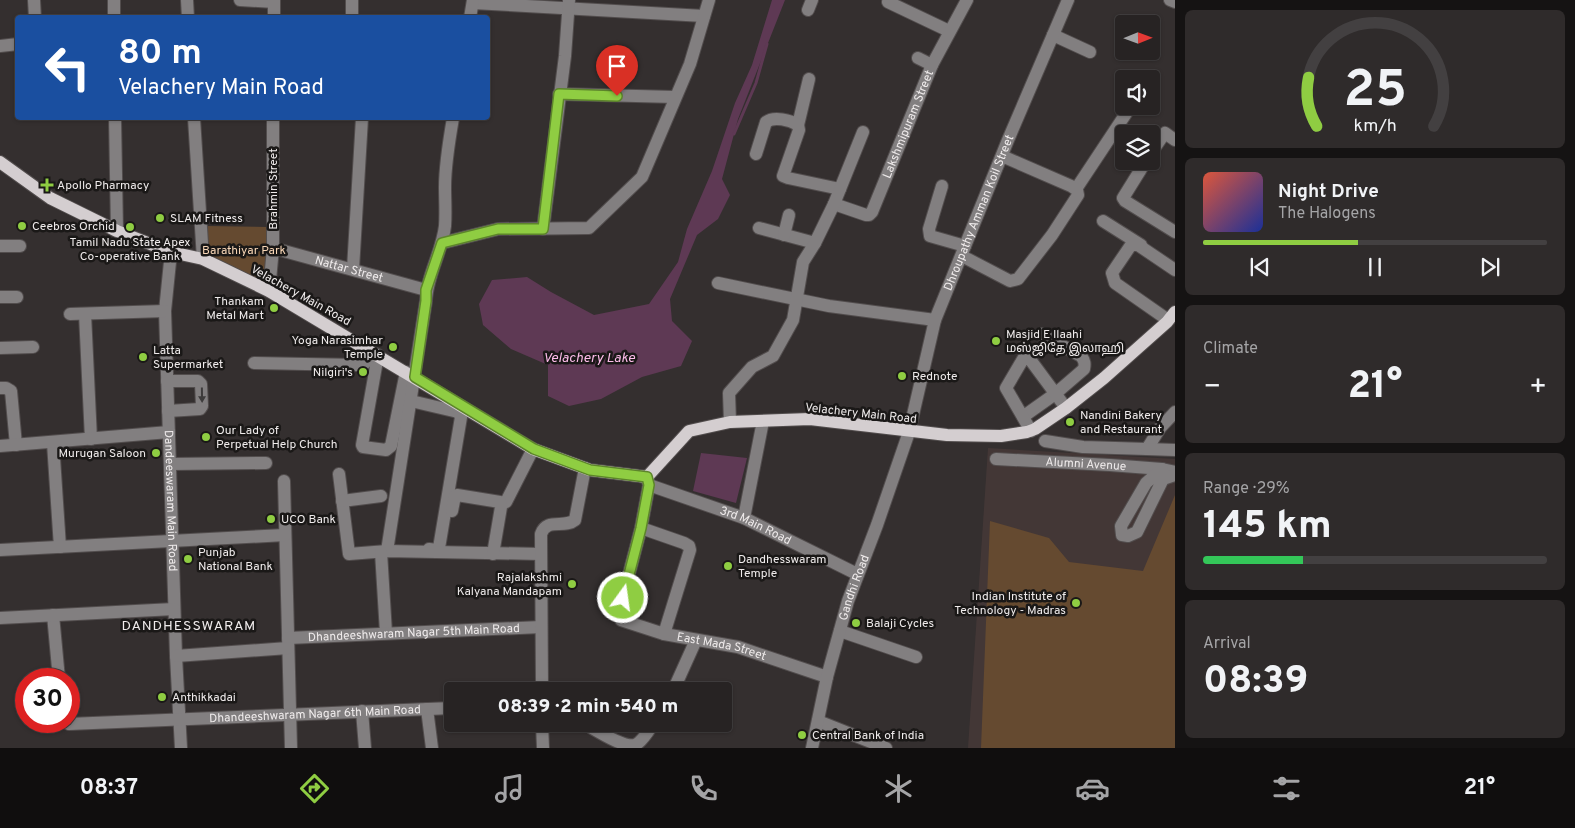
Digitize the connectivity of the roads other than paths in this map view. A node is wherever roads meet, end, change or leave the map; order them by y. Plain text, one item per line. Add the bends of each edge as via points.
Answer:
1 (34, 0) edge
2 (114, 0) edge
3 (187, 0) edge
4 (240, 0) edge
5 (352, 0) edge
6 (709, 0) edge
7 (967, 0) edge
8 (1068, 0) edge
9 (1170, 0) edge
10 (274, 1) edge
11 (473, 1) edge
12 (888, 2) dead end
13 (1175, 2) edge
14 (569, 4) edge
15 (35, 15) edge
16 (114, 15) edge
17 (188, 15) edge
18 (274, 15) edge
19 (352, 15) edge
20 (471, 15) edge
21 (704, 16) junction
22 (949, 31) junction
23 (1053, 35) junction
24 (15, 44) edge
25 (0, 46) edge
26 (1090, 52) dead end
27 (918, 58) dead end
28 (932, 65) junction
29 (809, 79) dead end
30 (559, 94) junction
31 (675, 97) junction
32 (1125, 115) edge
33 (115, 120) edge
34 (194, 120) edge
35 (274, 120) edge
36 (362, 120) edge
37 (453, 120) edge
38 (798, 125) junction
39 (863, 132) dead end
40 (1160, 139) edge
41 (1175, 140) edge
42 (756, 154) dead end
43 (1002, 156) junction
44 (0, 162) edge
45 (1141, 170) edge
46 (942, 186) dead end
47 (840, 189) junction
48 (1076, 189) junction
49 (834, 204) junction
50 (789, 215) dead end
51 (1103, 221) dead end
52 (759, 228) dead end
53 (543, 229) junction
54 (118, 231) junction
55 (1175, 232) edge
56 (784, 235) junction
57 (442, 243) junction
58 (815, 243) junction
59 (0, 246) edge
60 (20, 246) dead end
61 (272, 248) junction
62 (963, 251) junction
63 (171, 252) junction
64 (203, 259) junction
65 (1175, 266) edge
66 (353, 269) junction
67 (1175, 270) edge
68 (718, 283) dead end
69 (426, 290) junction
70 (269, 291) junction
71 (0, 297) edge
72 (18, 297) dead end
73 (796, 299) junction
74 (165, 311) junction
75 (70, 314) dead end
76 (85, 314) junction
77 (935, 320) junction
78 (1171, 320) edge
79 (1041, 334) dead end
80 (33, 347) dead end
81 (0, 348) edge
82 (376, 354) junction
83 (254, 363) dead end
84 (411, 375) junction
85 (167, 381) junction
86 (0, 388) edge
87 (1055, 394) junction
88 (411, 401) junction
89 (1066, 408) junction
90 (168, 411) junction
91 (1175, 412) edge
92 (1024, 416) junction
93 (763, 421) junction
94 (730, 422) junction
95 (1033, 430) junction
96 (169, 432) junction
97 (909, 432) junction
98 (91, 439) junction
99 (1045, 441) junction
100 (53, 443) junction
101 (16, 445) junction
102 (0, 446) edge
103 (534, 449) junction
104 (1147, 449) junction
105 (1175, 450) edge
106 (996, 459) dead end
107 (266, 463) dead end
108 (170, 464) junction
109 (1057, 464) junction
110 (585, 468) junction
111 (1171, 472) edge
112 (339, 474) dead end
113 (284, 481) dead end
114 (648, 481) junction
115 (381, 496) dead end
116 (342, 501) junction
117 (506, 502) dead end
118 (744, 518) junction
119 (641, 528) junction
120 (285, 535) junction
121 (173, 540) junction
122 (60, 546) junction
123 (386, 549) junction
124 (0, 550) edge
125 (442, 552) junction
126 (493, 554) junction
127 (541, 554) junction
128 (858, 574) junction
129 (174, 609) junction
130 (53, 615) junction
131 (0, 618) edge
132 (541, 627) junction
133 (840, 631) junction
134 (386, 634) junction
135 (664, 634) junction
136 (696, 640) junction
137 (288, 643) junction
138 (176, 656) junction
139 (916, 656) dead end
140 (58, 668) edge
141 (827, 677) junction
142 (542, 682) edge
143 (677, 682) edge
144 (444, 708) edge
145 (427, 709) junction
146 (362, 711) junction
147 (290, 714) junction
148 (179, 719) junction
149 (818, 721) junction
150 (80, 724) edge
151 (542, 732) edge
152 (594, 732) edge
153 (648, 732) edge
154 (607, 743) edge
155 (640, 744) edge
156 (181, 748) edge
157 (291, 748) edge
158 (365, 748) edge
159 (432, 748) edge
160 (543, 748) edge
161 (812, 748) edge
162 (886, 748) edge

1 - 15 street
2 - 16 street
3 - 17 street
4 - 10 street
5 - 19 street
6 - 21 street
7 - 22 street, Lakshmipuram Street
8 - 23 street, Dhroupathy Amman Koil Street
9 - 13 street
10 - 18 street
11 - 14 street
11 - 20 street
12 - 22 street
14 - 21 street
14 - 30 street
21 - 31 street via 690,64
22 - 28 street, Lakshmipuram Street
23 - 26 street
23 - 43 street, Dhroupathy Amman Koil Street
24 - 25 street
27 - 28 street
28 - 49 street, Lakshmipuram Street via 870,215
29 - 38 street
30 - 31 street
30 - 53 street
31 - 53 street via 642,177 589,228
32 - 48 street
33 - 54 street
34 - 64 street
35 - 61 street, Brahmin Street
36 - 66 street
37 - 57 street
38 - 42 street via 770,120
38 - 47 street via 783,176
39 - 47 street
40 - 41 street via 1164,133
43 - 48 street
43 - 62 street, Dhroupathy Amman Koil Street
44 - 54 main road, Velachery Main Road via 50,198
45 - 55 street via 1124,198
46 - 62 street via 929,229 930,236
47 - 49 street
48 - 62 street via 1078,195 1018,279 1010,281
49 - 58 street
50 - 56 street
51 - 65 street
52 - 56 street
53 - 57 street via 498,229
54 - 63 main road, Velachery Main Road
56 - 58 street
57 - 69 street
58 - 73 street via 803,262
59 - 60 street
61 - 66 street, Nattar Street
61 - 70 street, Brahmin Street
62 - 77 street, Dhroupathy Amman Koil Street
63 - 64 main road, Velachery Main Road
63 - 74 street, Dandeeswaram Main Road
64 - 70 main road, Velachery Main Road
66 - 69 street, Nattar Street
67 - 78 street via 1134,244 1129,246 1112,273 1115,283
68 - 73 street
69 - 84 street
70 - 82 main road, Velachery Main Road
71 - 72 street
73 - 77 street
73 - 94 street via 793,320 773,356 752,367 729,393
74 - 76 street
74 - 85 street, Dandeeswaram Main Road
75 - 76 street
76 - 98 street
77 - 97 street, Dhroupathy Amman Koil Street
78 - 89 main road, Velachery Main Road
79 - 87 street via 1081,356 1085,362 1084,369
80 - 81 street
82 - 83 street via 364,364 357,365
82 - 84 main road, Velachery Main Road
82 - 84 street via 363,447 386,450 391,446
84 - 88 street
84 - 103 main road, Velachery Main Road
85 - 90 street, Dandeeswaram Main Road
85 -> 90 street via 198,381 202,406 200,409
86 - 101 street via 11,391
87 - 89 street
87 - 92 street
87 - 92 street via 1026,354 1006,388
88 - 123 street
88 - 123 street via 460,414 439,549
89 - 95 main road, Velachery Main Road
90 - 96 street, Dandeeswaram Main Road
91 - 104 street
92 - 95 street
93 - 94 main road, Velachery Main Road
93 - 97 main road, Velachery Main Road via 810,419
93 - 118 street
94 - 114 main road, Velachery Main Road via 689,431
95 - 97 main road, Velachery Main Road via 1001,436
95 - 99 street
96 - 98 street
96 - 108 street, Dandeeswaram Main Road
97 - 128 street, Gandhi Road
98 - 100 street
99 - 104 street via 1083,447
99 - 109 street
100 - 101 street
100 - 122 street
101 - 102 street
103 - 110 main road, Velachery Main Road
103 - 117 street
104 - 105 street
106 - 109 street, Alumni Avenue
107 - 108 street
108 - 121 street, Dandeeswaram Main Road
109 - 111 street, Alumni Avenue
110 - 114 main road, Velachery Main Road
110 - 127 street via 575,520 551,524 542,530
111 - 111 street via 1146,484 1121,526 1122,534 1128,536 1137,532 1163,479
112 - 116 street
113 - 120 street
114 - 118 street, 3rd Main Road
114 - 119 street
115 - 116 street
116 - 123 street via 349,554
118 - 128 street, 3rd Main Road
119 - 135 street, East Mada Street via 618,616 622,621
119 - 135 street via 684,543 690,550
120 - 121 street
120 - 137 street
121 - 122 street
121 - 129 street, Dandeeswaram Main Road
122 - 124 street
123 - 125 street
123 - 134 street
125 - 126 street
125 - 126 street via 455,496 459,494 500,502
126 - 127 street
127 - 132 street
128 - 133 street, Gandhi Road
129 - 130 street
129 - 138 street, Dandeeswaram Main Road
130 - 131 street
130 - 140 street
132 - 134 street, Dhandeeshwaram Nagar 5th Main Road
132 - 142 street
133 - 139 street
133 - 141 street, Gandhi Road
134 - 137 street, Dhandeeshwaram Nagar 5th Main Road
135 - 136 street, East Mada Street
136 - 141 street, East Mada Street via 738,648
136 - 143 street
137 - 138 street, Dhandeeshwaram Nagar 5th Main Road
137 - 147 street
138 - 148 street, Dandeeswaram Main Road
141 - 149 street, Gandhi Road
144 - 145 street, Dhandeeshwaram Nagar 6th Main Road
145 - 146 street, Dhandeeshwaram Nagar 6th Main Road
145 - 159 street
146 - 147 street, Dhandeeshwaram Nagar 6th Main Road
146 - 158 street
147 - 148 street, Dhandeeshwaram Nagar 6th Main Road
147 - 157 street
148 - 150 street, Dhandeeshwaram Nagar 6th Main Road
148 - 156 street, Dandeeswaram Main Road
149 - 161 street, Gandhi Road
149 - 162 street
151 - 160 street
152 - 154 street
153 - 155 street
154 - 155 street

